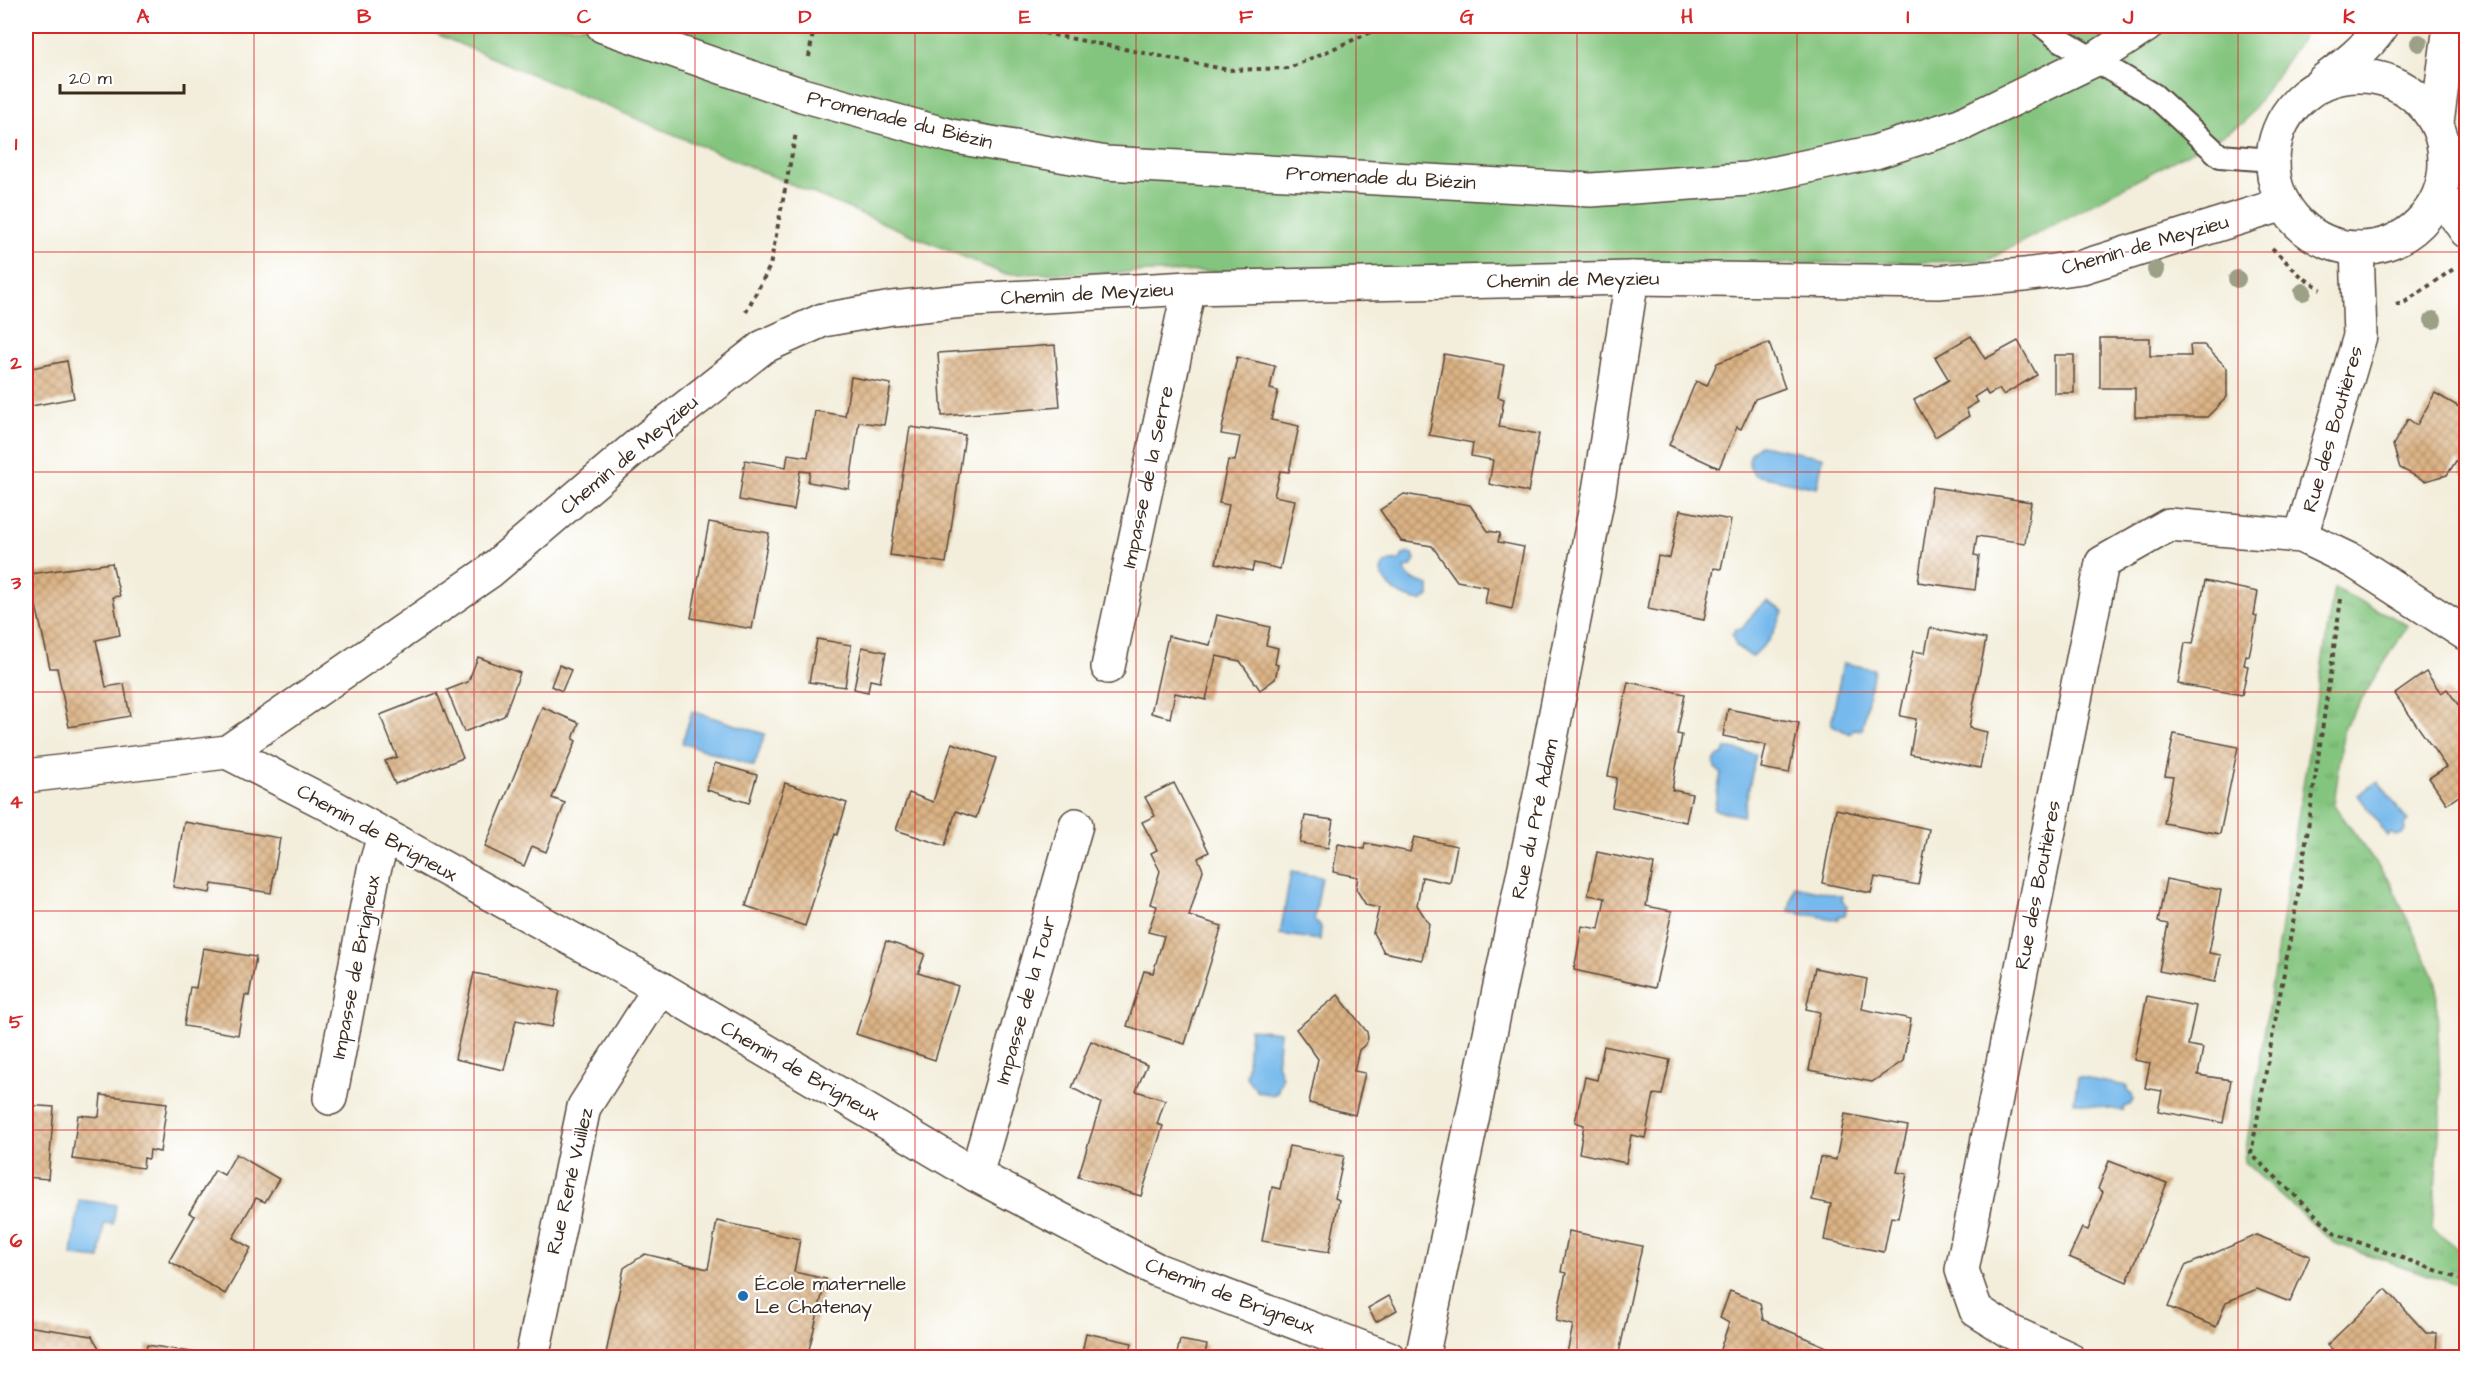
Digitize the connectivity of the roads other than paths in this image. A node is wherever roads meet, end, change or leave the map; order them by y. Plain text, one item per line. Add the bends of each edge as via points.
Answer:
1 (603, 26) edge
2 (2043, 26) edge
3 (2146, 26) edge
4 (2382, 26) edge
5 (2450, 26) edge
6 (2094, 60) junction
7 (2312, 89) junction
8 (2437, 122) junction
9 (2272, 160) junction
10 (2440, 194) junction
11 (2284, 204) junction
12 (2466, 231) edge
13 (2357, 248) junction
14 (1632, 278) junction
15 (1189, 288) junction
16 (2301, 536) junction
17 (2466, 634) edge
18 (1108, 667) dead end
19 (227, 752) junction
20 (26, 776) edge
21 (1076, 825) dead end
22 (384, 836) junction
23 (660, 988) junction
24 (330, 1098) dead end
25 (976, 1175) junction
26 (532, 1358) edge
27 (1389, 1358) edge
28 (1422, 1358) edge
29 (2068, 1358) edge

1 - 6 street, Promenade du Biézin via 802,95 951,136 1106,163 1591,190 1747,179 1875,152 1960,125
2 - 6 lane
3 - 6 street, Promenade du Biézin
4 - 7 street via 2355,57
5 - 8 street
6 - 9 lane via 2154,95 2220,156
7 - 8 street via 2345,76 2382,78 2414,95
7 - 9 street via 2291,108 2278,132
8 - 10 street via 2445,152
9 - 11 street via 2275,183
10 - 12 street
10 - 13 street via 2427,216 2409,233 2387,244
11 - 13 street via 2302,227 2328,243
11 - 14 street, Chemin de Meyzieu via 2082,267 2024,275 1938,282
13 - 16 street, Rue des Boutières via 2360,336
14 - 15 street, Chemin de Meyzieu
14 - 28 street, Rue du Pré Adam via 1595,514
15 - 18 street, Impasse de la Serre
15 - 19 street, Chemin de Meyzieu via 892,308 823,320 763,347 638,445 489,572
16 - 17 street, Rue des Boutières via 2353,561
16 - 29 street, Rue des Boutières via 2169,525 2102,563 1962,1270 1976,1310 2009,1331
19 - 20 street, Chemin de Meyzieu
19 - 22 street, Chemin de Brigneux
21 - 25 street, Impasse de la Tour
22 - 23 street, Chemin de Brigneux
22 - 24 street, Impasse de Brigneux
23 - 25 street, Chemin de Brigneux
23 - 26 street, Rue René Vuillez via 584,1107
25 - 27 street, Chemin de Brigneux via 1156,1270

